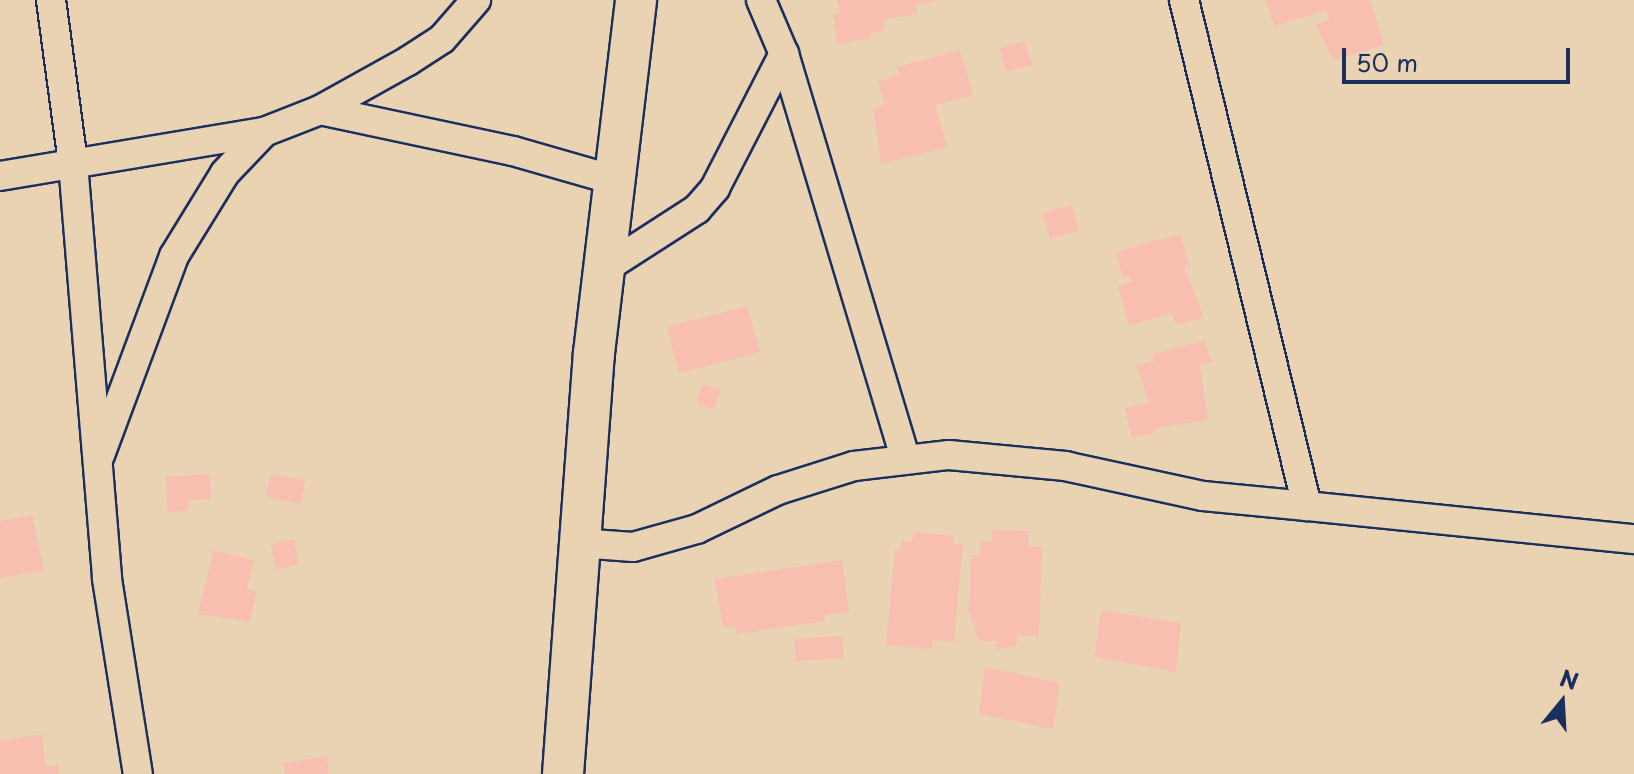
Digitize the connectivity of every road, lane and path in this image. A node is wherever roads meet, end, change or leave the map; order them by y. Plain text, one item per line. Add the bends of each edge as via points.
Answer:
1 (51, 0) edge
2 (476, 0) edge
3 (636, 0) edge
4 (761, 0) edge
5 (1184, 0) edge
6 (784, 54) junction
7 (320, 110) junction
8 (264, 132) junction
9 (73, 163) junction
10 (0, 176) edge
11 (614, 180) junction
12 (604, 269) junction
13 (905, 458) junction
14 (96, 466) junction
15 (1307, 506) junction
16 (1634, 539) edge
17 (579, 543) junction
18 (138, 774) edge
19 (563, 774) edge

1 - 9 street
2 - 7 street via 442,39
3 - 11 street
4 - 6 street
5 - 15 street
6 - 12 street via 715,188 697,209
6 - 13 street
7 - 8 street
7 - 11 street via 513,151
8 - 9 street
8 - 14 street via 225,173 174,256
9 - 10 street
9 - 14 street
11 - 12 street
12 - 17 street
13 - 15 street via 995,456 1203,496
13 - 17 street via 854,466 778,490 670,537 633,547
14 - 18 street via 116,650
15 - 16 street
17 - 19 street

